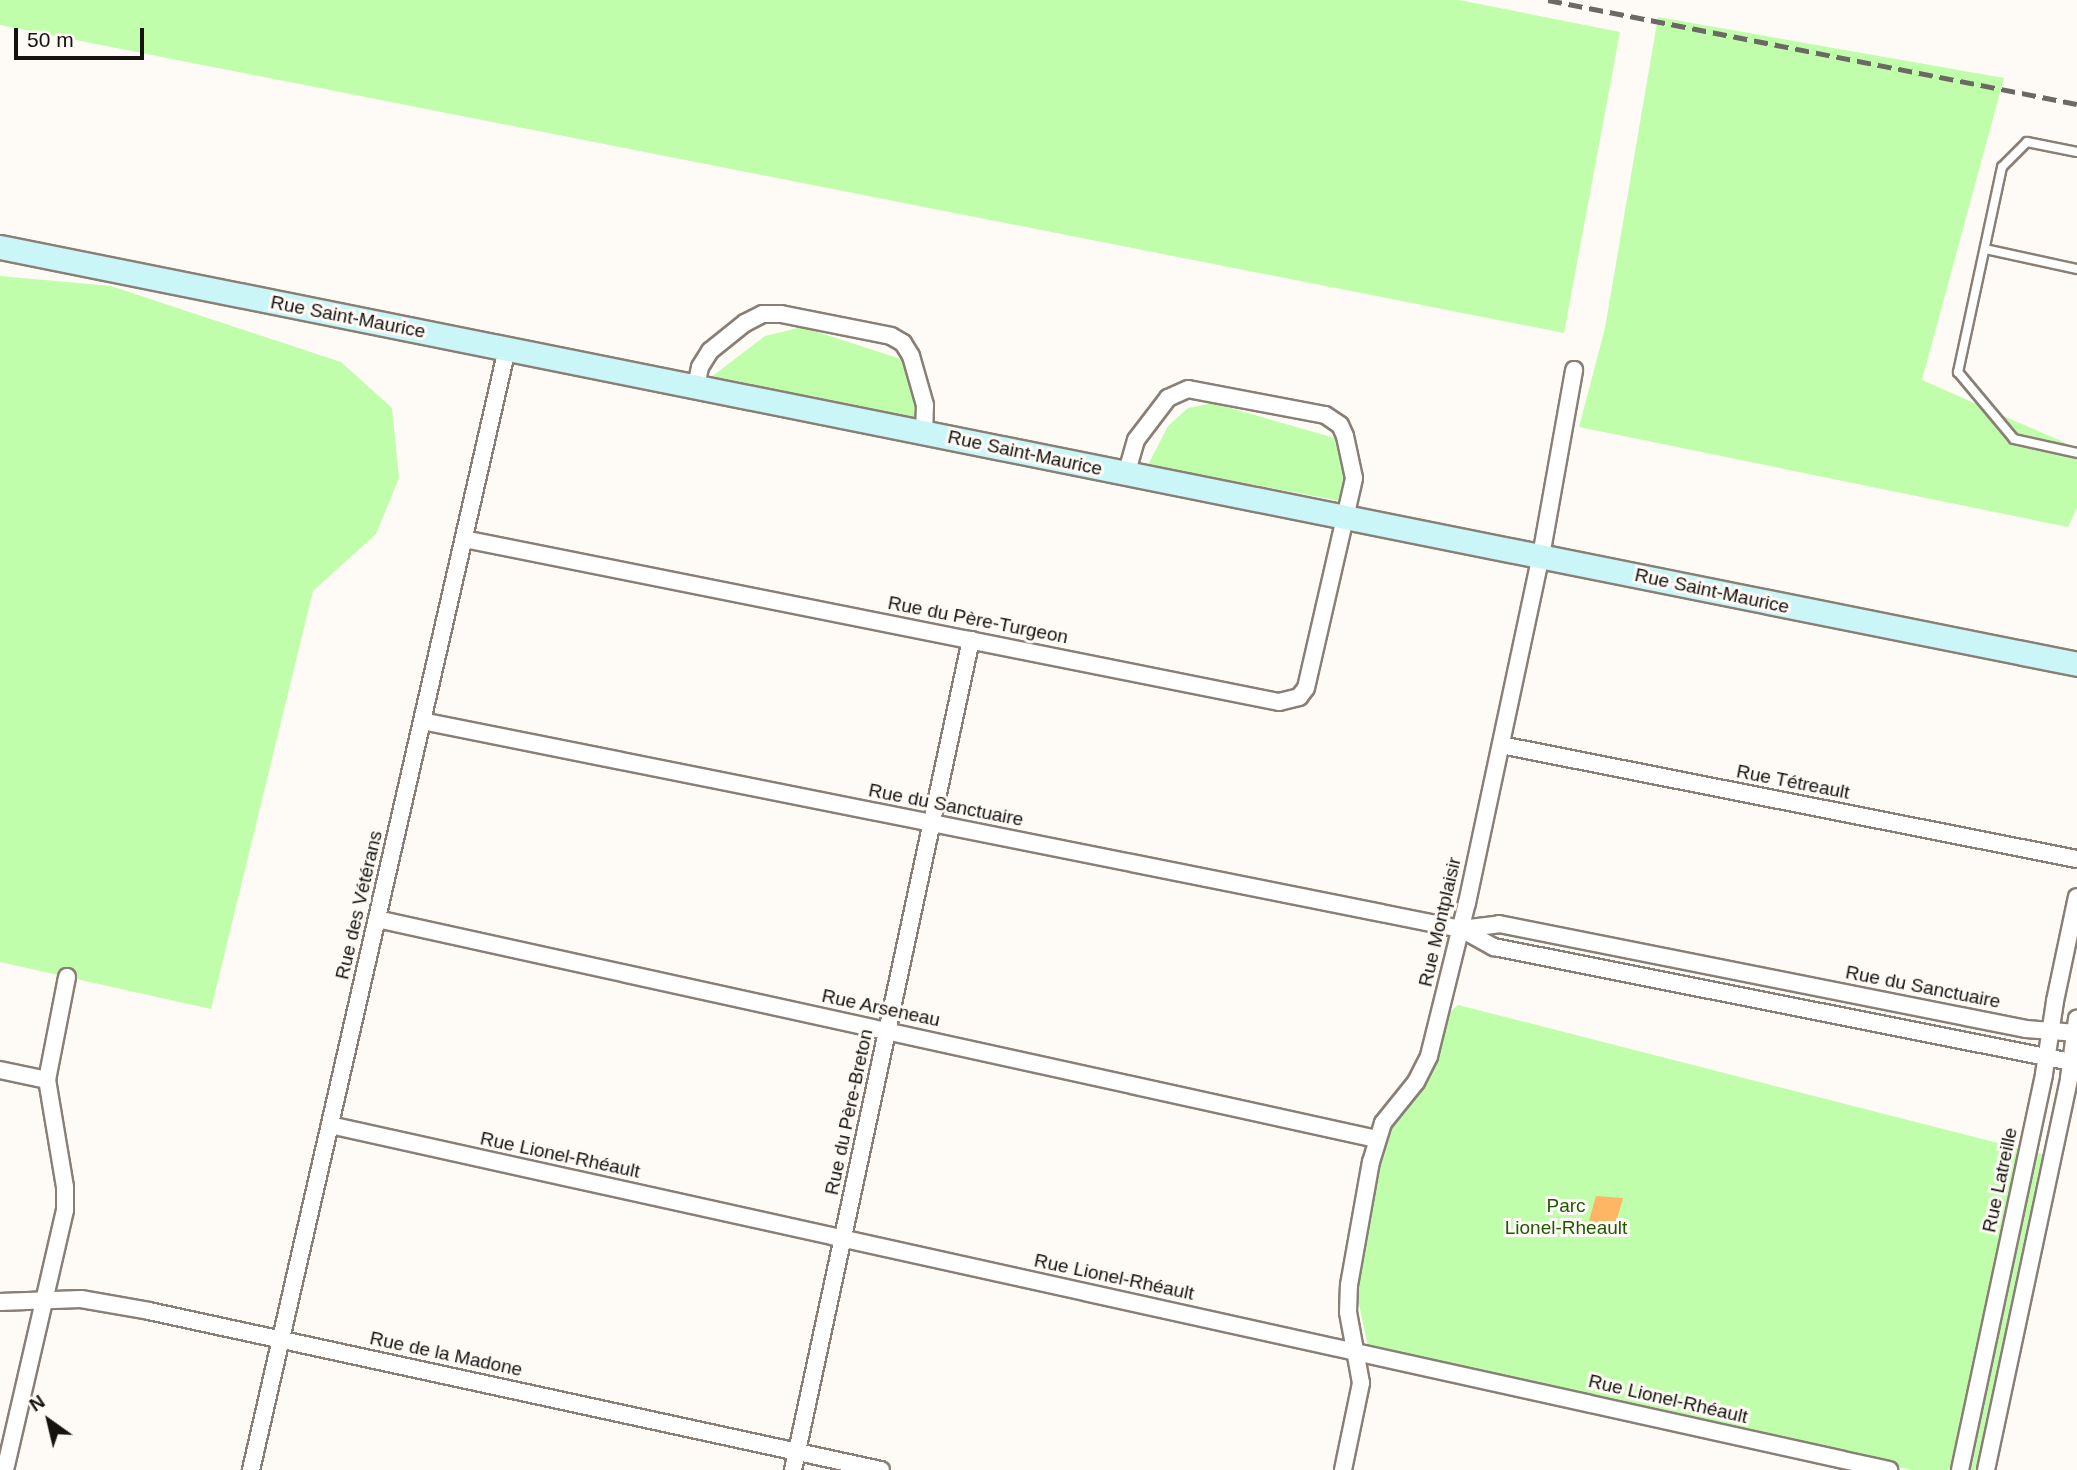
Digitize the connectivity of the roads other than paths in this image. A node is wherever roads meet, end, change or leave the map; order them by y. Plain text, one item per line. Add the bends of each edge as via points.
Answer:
1 (2077, 152) edge
2 (0, 247) edge
3 (1984, 249) junction
4 (2077, 269) edge
5 (507, 349) junction
6 (1574, 370) dead end
7 (696, 386) junction
8 (924, 432) junction
9 (2077, 453) edge
10 (1126, 474) junction
11 (1346, 517) junction
12 (464, 539) junction
13 (1541, 556) junction
14 (971, 640) junction
15 (2077, 664) edge
16 (422, 721) junction
17 (1501, 745) junction
18 (932, 824) junction
19 (2077, 859) edge
20 (2077, 897) edge
21 (377, 919) junction
22 (1461, 929) junction
23 (1762, 976) junction
24 (67, 977) dead end
25 (1757, 1000) junction
26 (2076, 1028) edge
27 (888, 1031) junction
28 (2050, 1032) junction
29 (2046, 1059) junction
30 (2071, 1062) junction
31 (0, 1070) edge
32 (47, 1080) junction
33 (330, 1125) junction
34 (1377, 1139) junction
35 (843, 1239) junction
36 (1996, 1299) junction
37 (0, 1302) edge
38 (45, 1303) junction
39 (2021, 1303) junction
40 (281, 1339) junction
41 (1356, 1353) junction
42 (797, 1452) junction
43 (5, 1470) edge
44 (251, 1470) edge
45 (793, 1470) edge
46 (881, 1470) edge
47 (1343, 1470) edge
48 (1889, 1470) edge
49 (1960, 1470) edge
50 (1986, 1470) edge

1 - 3 lane via 2027,142 2002,167
2 - 5 street, Rue Saint-Maurice
3 - 4 lane
3 - 9 lane via 1958,372 2014,439
5 - 7 street, Rue Saint-Maurice
5 - 12 street, Rue des Vétérans
6 - 13 street, Rue Montplaisir
7 - 8 street, Rue Saint-Maurice
7 - 8 street, Rue Saint-Maurice via 710,351 763,314 891,336 904,343 911,356 925,405
8 - 10 street, Rue Saint-Maurice
10 - 11 street, Rue Saint-Maurice
10 - 11 street, Rue Saint-Maurice via 1136,440 1164,402 1180,391 1198,389 1325,415 1335,421 1345,436 1354,471
11 - 13 street, Rue Saint-Maurice
11 - 14 street, Rue du Père-Turgeon via 1306,688 1294,701 1279,702
12 - 14 street, Rue du Père-Turgeon
12 - 16 street, Rue des Vétérans
13 - 15 street, Rue Saint-Maurice
13 - 17 street, Rue Montplaisir
14 - 18 street, Rue du Père-Breton
16 - 18 street, Rue du Sanctuaire
16 - 21 street, Rue des Vétérans
17 - 19 street, Rue Tétreault
17 - 22 street, Rue Montplaisir
18 - 22 street, Rue du Sanctuaire
18 - 27 street, Rue du Père-Breton
20 - 28 street, Rue Latreille
21 - 27 street, Rue Arseneau
21 - 33 street, Rue des Vétérans
22 - 23 street, Rue du Sanctuaire via 1499,924
22 - 25 street, Rue du Sanctuaire via 1493,947
22 - 34 street, Rue Montplaisir via 1426,1066 1386,1117
23 - 25 street
23 - 28 street, Rue du Sanctuaire
24 - 32 street
25 - 29 street, Rue du Sanctuaire
26 - 28 street, Rue du Sanctuaire
26 - 30 street
27 - 34 street, Rue Arseneau
27 - 35 street, Rue du Père-Breton
28 - 29 street, Rue Latreille
29 - 30 street, Rue du Sanctuaire
29 - 36 street, Rue Latreille
30 - 39 street
31 - 32 street
32 - 38 street via 65,1195
33 - 35 street, Rue Lionel-Rhéault
33 - 40 street, Rue des Vétérans
34 - 41 street, Rue Montplaisir via 1352,1254 1348,1312
35 - 41 street, Rue Lionel-Rhéault
35 - 42 street, Rue du Père-Breton
36 - 39 street
36 - 49 street, Rue Latreille
37 - 38 street, Rue de la Madone
38 - 40 street, Rue de la Madone via 81,1299
38 - 43 street
39 - 50 street
40 - 42 street, Rue de la Madone
40 - 44 street, Rue des Vétérans
41 - 47 street, Rue Montplaisir via 1360,1395
41 - 48 street, Rue Lionel-Rhéault
42 - 45 street, Rue du Père-Breton
42 - 46 street, Rue de la Madone

